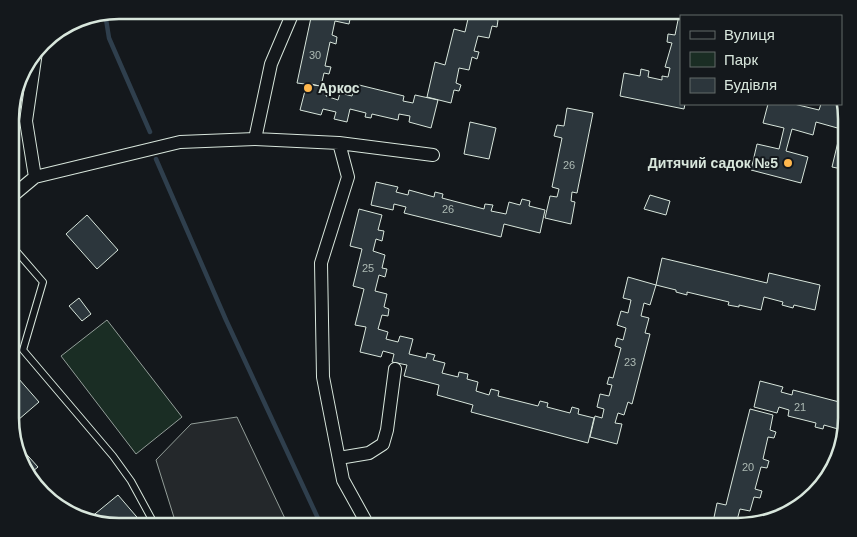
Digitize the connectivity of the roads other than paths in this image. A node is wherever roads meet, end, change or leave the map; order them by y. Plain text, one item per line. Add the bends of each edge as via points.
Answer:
1 (290, 19) edge
2 (34, 66) edge
3 (255, 140) junction
4 (339, 143) junction
5 (433, 155) dead end
6 (35, 178) junction
7 (19, 191) edge
8 (19, 254) edge
9 (395, 369) dead end
10 (339, 458) junction
11 (151, 518) edge
12 (364, 518) edge

1 - 3 street via 271,64
2 - 6 street via 26,121
3 - 4 street
3 - 6 street via 180,142
4 - 5 street
4 - 10 street via 348,177 321,264 323,377
6 - 7 street
8 - 11 lane via 43,282 23,350 113,456
9 - 10 street via 383,444 369,453
10 - 12 street via 343,480

